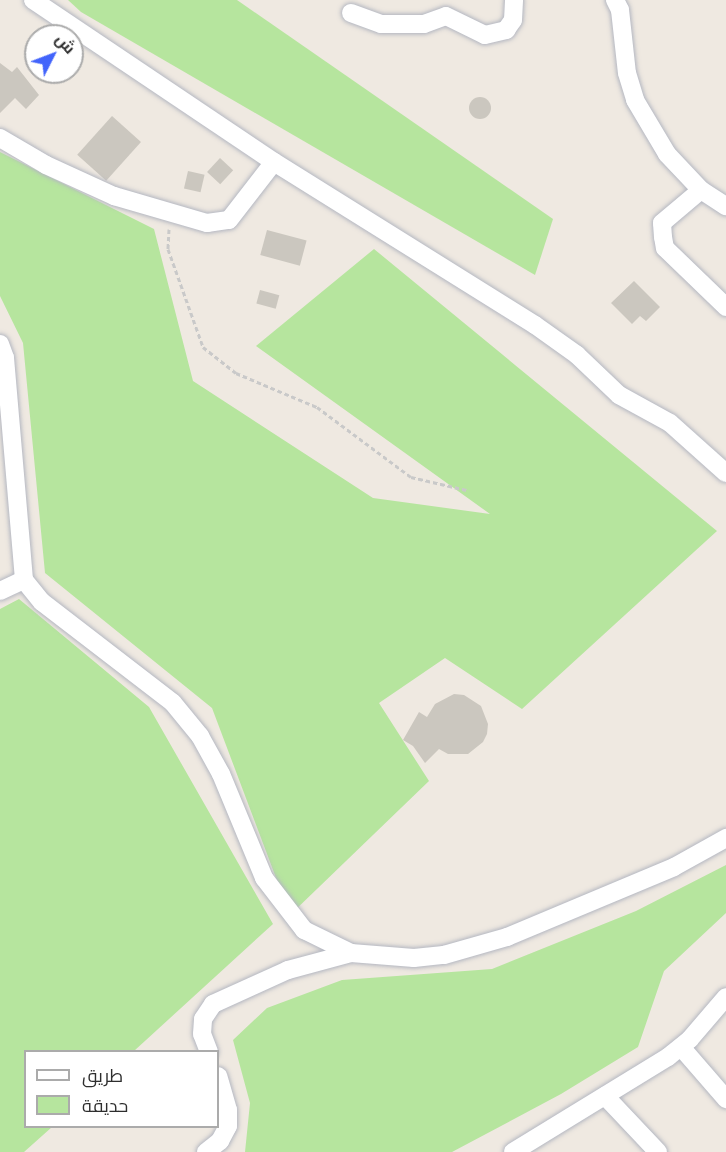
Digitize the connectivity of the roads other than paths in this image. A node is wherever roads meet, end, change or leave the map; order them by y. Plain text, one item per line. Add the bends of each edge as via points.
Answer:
1 (33, 0) edge
2 (513, 0) edge
3 (615, 0) edge
4 (351, 13) dead end
5 (0, 138) edge
6 (274, 162) junction
7 (701, 190) junction
8 (726, 206) edge
9 (726, 307) edge
10 (0, 344) edge
11 (726, 473) edge
12 (24, 580) junction
13 (0, 591) edge
14 (726, 838) edge
15 (351, 953) junction
16 (726, 998) edge
17 (681, 1047) junction
18 (207, 1050) edge
19 (219, 1080) edge
20 (604, 1096) junction
21 (726, 1099) edge
22 (206, 1152) edge
23 (513, 1152) edge
24 (658, 1152) edge

1 - 6 street
2 - 4 street via 513,20 506,30 485,35 446,16 424,24 381,24
3 - 7 street via 635,100 667,154
5 - 6 street via 77,180 170,215 207,223 229,220
6 - 11 street via 535,325 576,355 619,395 670,423
7 - 8 street
7 - 9 street via 662,223 663,237 666,248
10 - 12 street via 5,358 18,547
12 - 13 street
12 - 15 street via 42,602 173,703 211,755 277,900 304,930
14 - 15 street via 674,867 476,947 414,958
15 - 18 street via 288,970 213,1004 203,1019 202,1034
16 - 17 street
17 - 20 street
17 - 21 street
19 - 22 street via 228,1110 228,1126 220,1141
20 - 23 street
20 - 24 street

